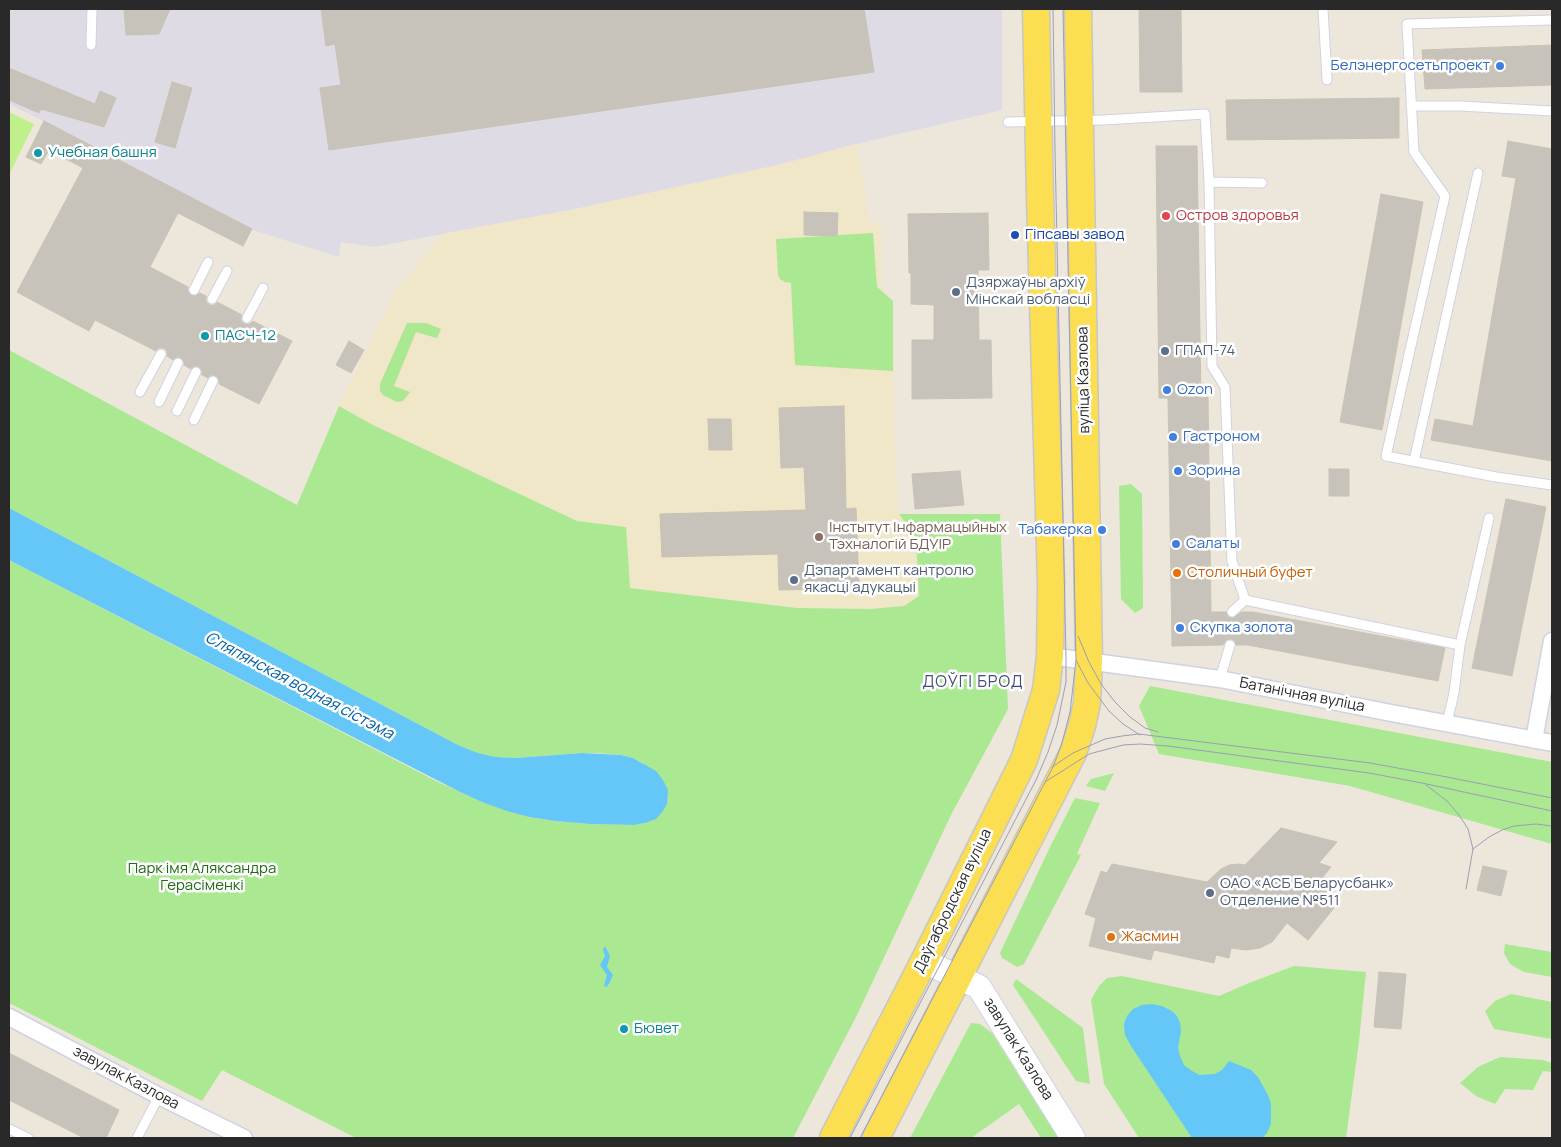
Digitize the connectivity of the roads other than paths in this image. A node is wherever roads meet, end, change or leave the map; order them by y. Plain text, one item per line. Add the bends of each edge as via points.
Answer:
1 (92, 9) edge
2 (1036, 9) edge
3 (1078, 9) edge
4 (1323, 9) edge
5 (1552, 20) edge
6 (91, 45) dead end
7 (1327, 80) dead end
8 (1411, 106) junction
9 (1552, 111) edge
10 (1080, 120) junction
11 (1038, 121) junction
12 (1008, 122) dead end
13 (1478, 173) dead end
14 (1209, 182) junction
15 (1262, 183) dead end
16 (208, 262) dead end
17 (227, 271) dead end
18 (263, 288) dead end
19 (194, 290) dead end
20 (212, 300) dead end
21 (247, 318) dead end
22 (161, 354) dead end
23 (178, 363) dead end
24 (196, 372) dead end
25 (213, 381) dead end
26 (140, 392) dead end
27 (159, 402) dead end
28 (177, 411) dead end
29 (194, 420) dead end
30 (1414, 461) junction
31 (1552, 486) edge
32 (1489, 518) dead end
33 (1245, 600) junction
34 (1232, 612) dead end
35 (1552, 641) edge
36 (1230, 645) dead end
37 (1460, 645) junction
38 (1050, 656) junction
39 (1089, 662) junction
40 (1220, 679) junction
41 (1447, 723) junction
42 (1534, 740) junction
43 (1552, 743) edge
44 (924, 961) junction
45 (959, 976) junction
46 (9, 1017) edge
47 (159, 1096) junction
48 (9, 1129) edge
49 (28, 1138) edge
50 (137, 1138) edge
51 (244, 1138) edge
52 (833, 1138) edge
53 (876, 1138) edge
54 (1073, 1138) edge

1 - 6 lane
2 - 11 main road
3 - 10 main road, вуліца Казлова
4 - 7 lane
5 - 8 lane via 1407,24
8 - 9 lane
8 - 30 lane via 1414,152 1445,196 1386,456
10 - 11 lane
10 - 14 lane via 1205,114
10 - 39 main road, вуліца Казлова
11 - 12 lane
11 - 38 main road via 1051,584
13 - 30 lane
14 - 15 lane
14 - 33 lane via 1212,366 1224,387 1232,560
16 - 19 lane
17 - 20 lane
18 - 21 lane
22 - 26 lane
23 - 27 lane
24 - 28 lane
25 - 29 lane
30 - 31 lane
32 - 37 lane
33 - 34 lane
33 - 37 lane
35 - 42 street
36 - 40 lane
37 - 41 lane
38 - 39 street, Батанічная вуліца
38 - 44 main road, Даўгабродская вуліца via 1046,690 1024,760
39 - 40 street, Батанічная вуліца
39 - 45 main road via 1087,702 1073,753
40 - 41 street, Батанічная вуліца
41 - 42 street, Батанічная вуліца
42 - 43 street, Батанічная вуліца
44 - 45 main road, завулак Казлова
44 - 52 main road, Даўгабродская вуліца
45 - 53 main road
45 - 54 main road, завулак Казлова via 979,987
46 - 47 street, завулак Казлова
47 - 50 lane
47 - 51 street, завулак Казлова
48 - 49 lane

